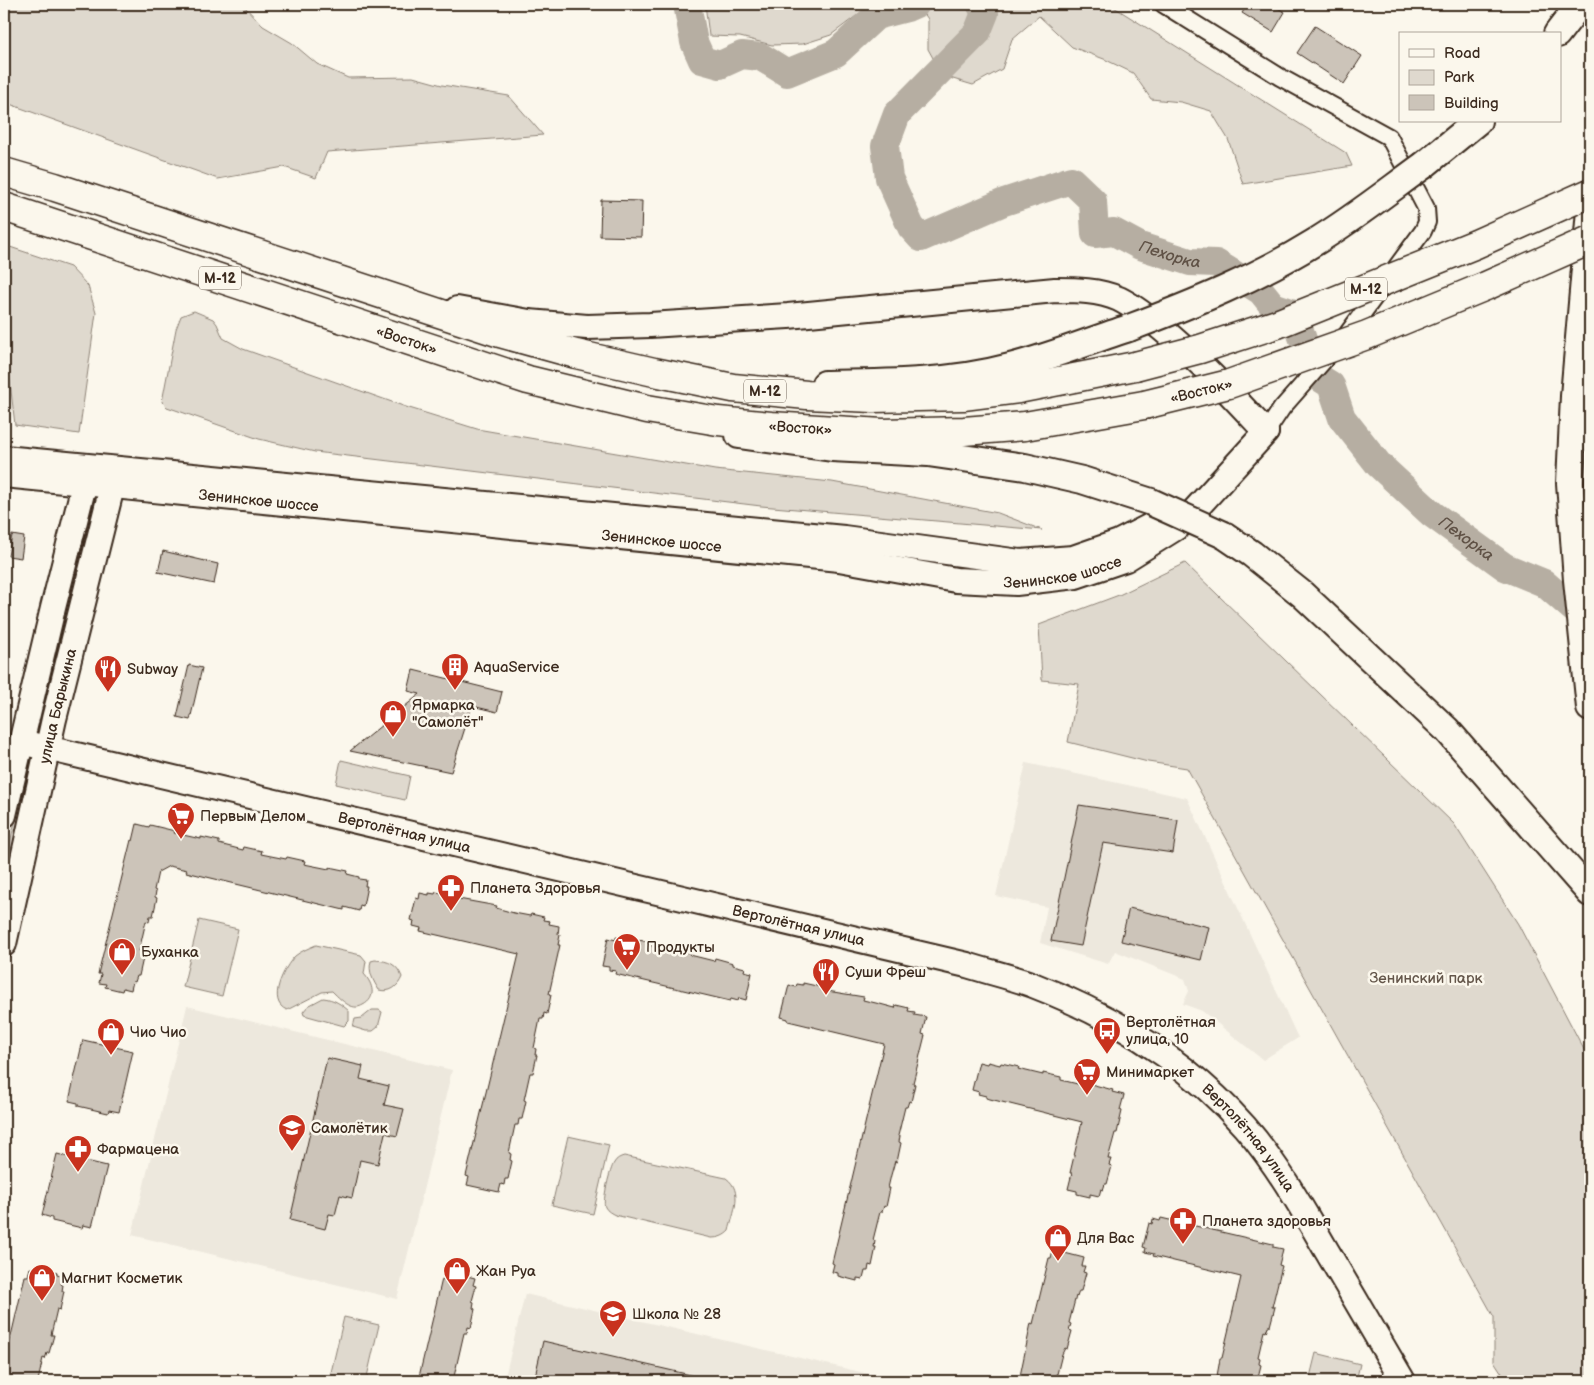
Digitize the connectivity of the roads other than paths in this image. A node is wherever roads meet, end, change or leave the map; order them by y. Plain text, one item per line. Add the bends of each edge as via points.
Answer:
1 (1163, 4) edge
2 (1580, 4) edge
3 (1559, 32) edge
4 (1477, 122) edge
5 (4, 172) edge
6 (1590, 193) edge
7 (7, 207) edge
8 (1590, 210) edge
9 (1590, 240) edge
10 (404, 301) junction
11 (666, 375) junction
12 (528, 380) junction
13 (1266, 432) junction
14 (4, 458) edge
15 (4, 475) edge
16 (86, 475) junction
17 (114, 478) junction
18 (1590, 708) edge
19 (21, 742) junction
20 (48, 748) junction
21 (4, 815) edge
22 (1590, 893) edge
23 (4, 944) edge
24 (1403, 1381) edge

1 - 13 street, bridge via 1280,77 1389,137 1426,208 1427,222 1423,231 1348,333
2 - 3 main road
4 - 11 main road, bridge via 1424,165 1323,237 1275,265 1185,307 1010,367 959,377 878,383 796,384
5 - 10 highway, М-12
6 - 11 highway, М-12, bridge via 1476,244 1277,324 1135,366 1018,389 963,396 873,398 733,388
7 - 12 highway, «Восток» / М-12
8 - 18 main road via 1570,483 1576,580
9 - 12 highway, «Восток» / М-12, bridge via 1367,335 1229,384 1144,405 1024,426 882,433 771,426 647,409
10 - 11 highway, М-12 via 500,333
10 - 13 street via 529,322 596,327 788,316 1055,290 1090,290 1118,299 1162,329 1189,352
12 - 22 main road, bridge via 662,421 733,434 823,446 928,453 1025,467 1082,480 1151,502 1224,535 1302,594 1447,730
13 - 17 street, Зенинское шоссе via 1182,524 1126,559 1076,576 1016,583 956,580 838,559
14 - 16 street, Зенинское шоссе
15 - 16 street, Зенинское шоссе
16 - 17 street, Зенинское шоссе
16 - 19 street, улица Барыкина
17 - 20 street, улица Барыкина
19 - 20 street, Вертолётная улица
19 - 21 street, улица Барыкина
20 - 23 street, улица Барыкина
20 - 24 street, Вертолётная улица via 967,965 1031,984 1077,1004 1124,1028 1166,1055 1212,1092 1246,1128 1299,1202

